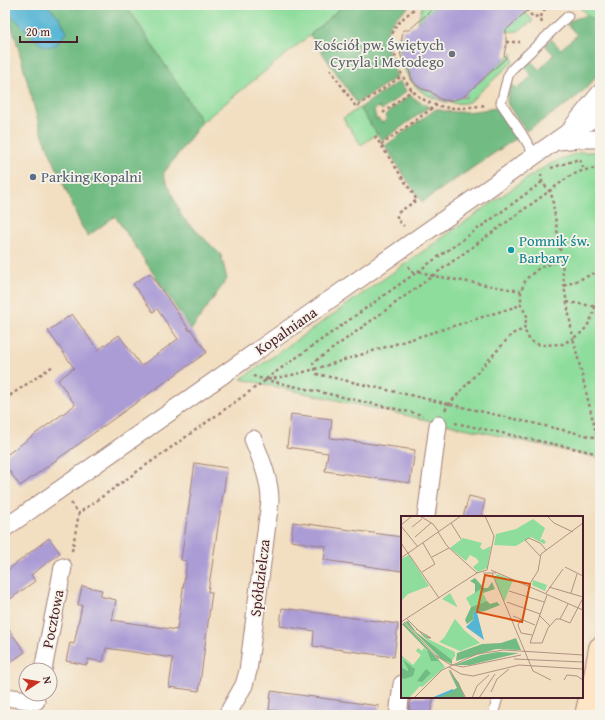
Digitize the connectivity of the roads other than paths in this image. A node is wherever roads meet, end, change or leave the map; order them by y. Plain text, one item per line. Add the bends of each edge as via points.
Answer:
1 (568, 16) dead end
2 (600, 94) edge
3 (600, 115) edge
4 (561, 138) junction
5 (600, 139) edge
6 (535, 156) junction
7 (438, 425) dead end
8 (253, 439) dead end
9 (426, 516) edge
10 (5, 528) edge
11 (64, 567) road end
12 (600, 648) edge
13 (45, 662) edge
14 (401, 692) edge
15 (5, 697) edge
16 (498, 698) edge
17 (36, 704) edge
18 (591, 714) edge
19 (227, 715) edge
20 (398, 715) edge
21 (493, 715) edge

1 - 6 lane via 512,69 501,103
2 - 4 street, Kopalniana
3 - 4 street, Kopalniana
4 - 5 street
4 - 6 street, Kopalniana
6 - 10 street, Kopalniana
7 - 9 street
8 - 19 street, Spółdzielcza via 269,484 270,501 248,671 244,686
11 - 13 street, Pocztowa
12 - 18 main road via 592,675
14 - 20 street
15 - 17 street
16 - 21 lane

